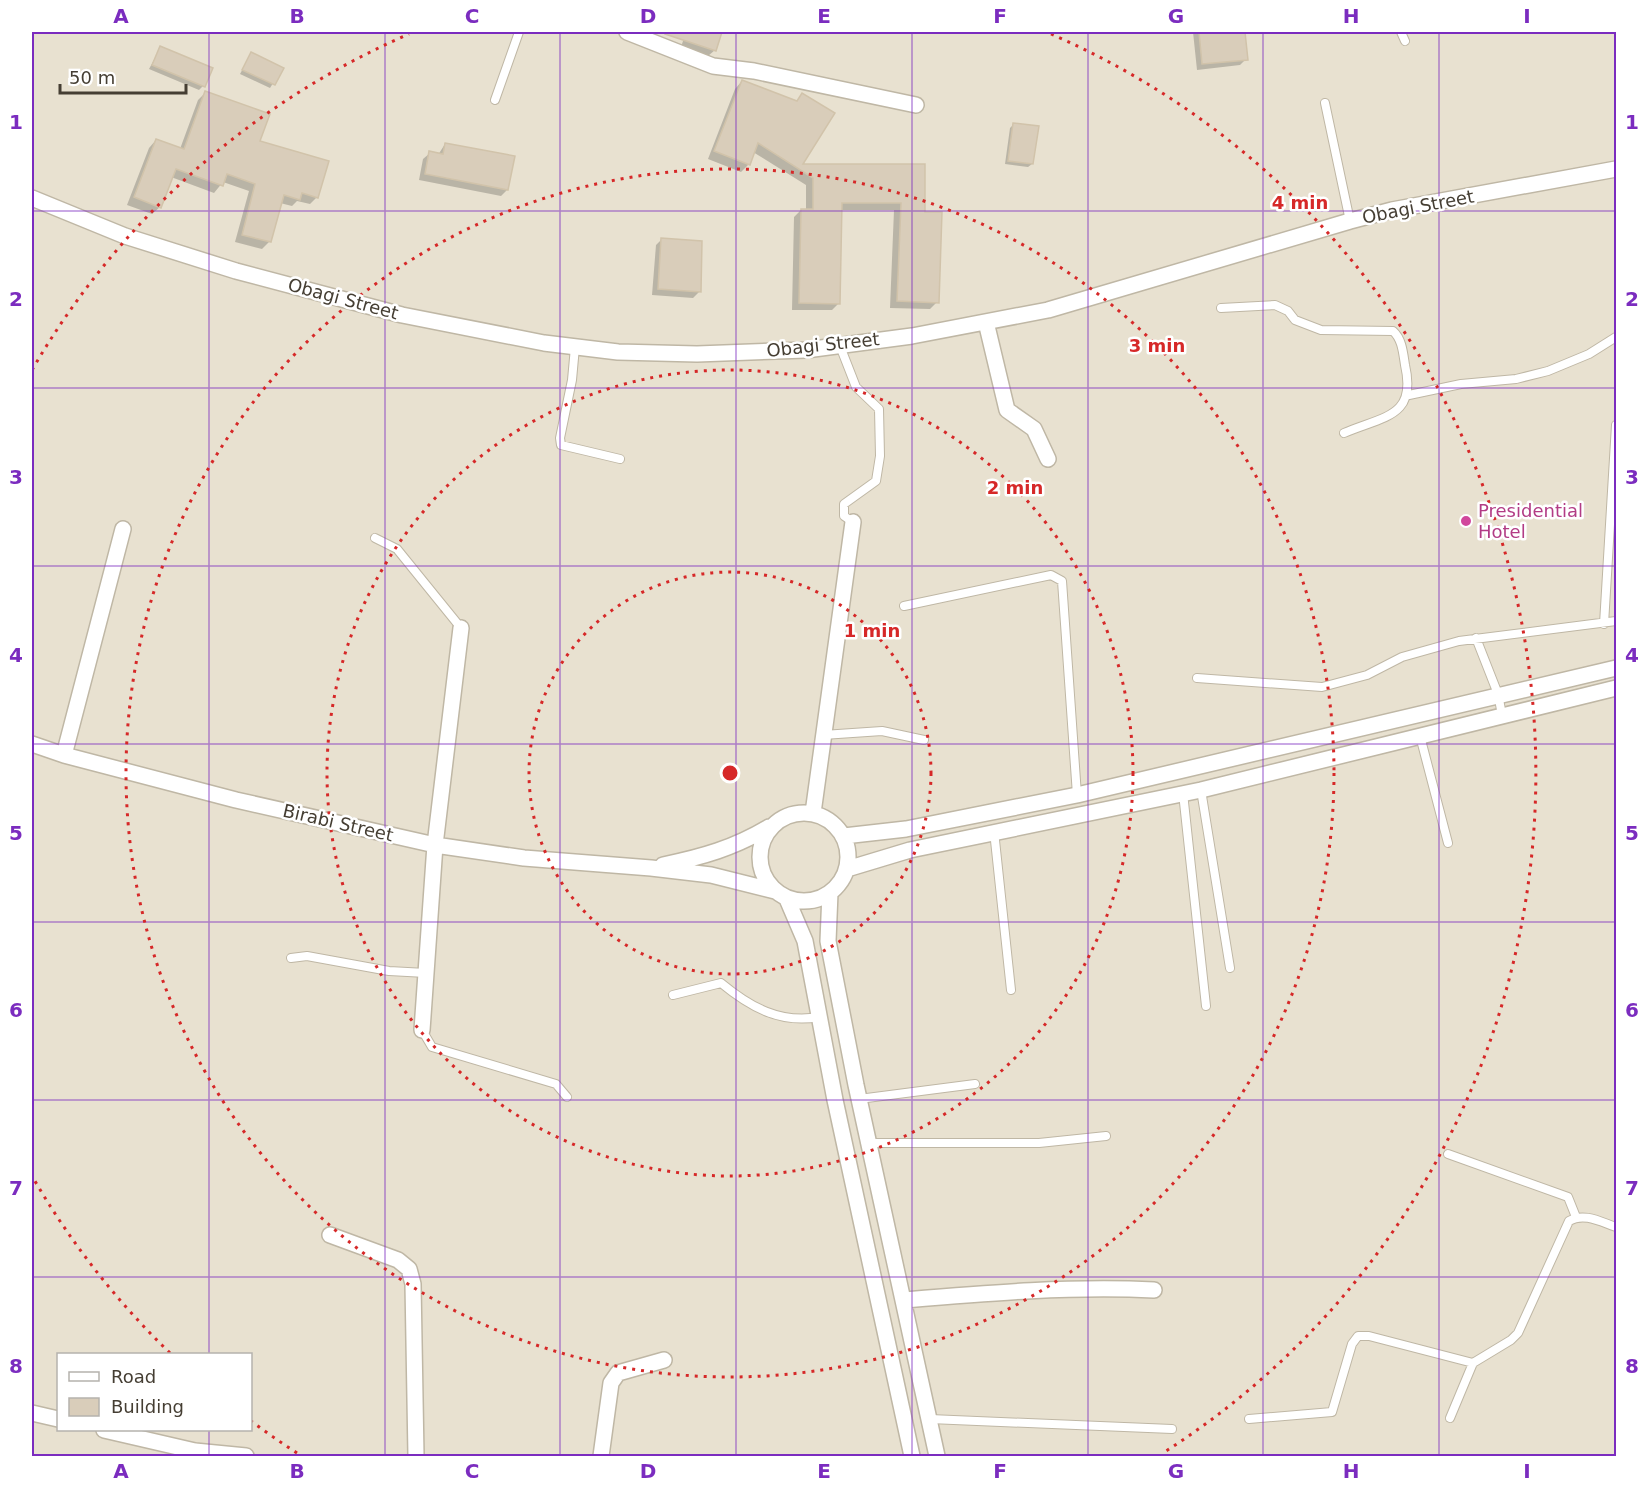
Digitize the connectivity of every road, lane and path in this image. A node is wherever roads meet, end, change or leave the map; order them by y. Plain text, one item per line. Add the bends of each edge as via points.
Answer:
1 (519, 32) edge
2 (627, 32) edge
3 (1401, 32) edge
4 (1405, 41) dead end
5 (495, 100) dead end
6 (1325, 103) dead end
7 (916, 105) dead end
8 (1617, 169) edge
9 (32, 198) edge
10 (1350, 221) junction
11 (1221, 308) dead end
12 (986, 322) junction
13 (1617, 337) edge
14 (840, 345) junction
15 (575, 347) junction
16 (1409, 395) junction
17 (1617, 425) edge
18 (1344, 434) dead end
19 (1616, 453) edge
20 (620, 459) dead end
21 (1048, 459) dead end
22 (853, 522) joint
23 (123, 529) dead end
24 (375, 538) dead end
25 (904, 606) dead end
26 (1617, 621) edge
27 (1604, 624) junction
28 (461, 628) joint
29 (1476, 638) junction
30 (1617, 668) edge
31 (1197, 678) dead end
32 (1617, 688) edge
33 (1498, 694) junction
34 (1502, 715) junction
35 (824, 735) junction
36 (1420, 736) junction
37 (924, 740) dead end
38 (32, 744) edge
39 (64, 755) junction
40 (1201, 790) junction
41 (1184, 793) junction
42 (1077, 795) junction
43 (813, 813) junction
44 (772, 825) junction
45 (994, 831) junction
46 (844, 836) junction
47 (1448, 843) dead end
48 (435, 845) junction
49 (651, 868) junction
50 (848, 869) junction
51 (830, 893) junction
52 (781, 895) junction
53 (291, 958) dead end
54 (1230, 968) dead end
55 (426, 973) junction
56 (1011, 990) dead end
57 (673, 994) dead end
58 (1206, 1006) dead end
59 (819, 1017) junction
60 (422, 1030) joint
61 (975, 1084) dead end
62 (567, 1097) dead end
63 (859, 1099) junction
64 (1106, 1136) dead end
65 (870, 1143) junction
66 (1448, 1154) dead end
67 (1576, 1217) junction
68 (1617, 1227) edge
69 (330, 1235) dead end
70 (1154, 1290) dead end
71 (904, 1300) junction
72 (664, 1360) dead end
73 (1473, 1364) junction
74 (32, 1413) edge
75 (1450, 1418) dead end
76 (57, 1419) edge
77 (930, 1419) junction
78 (1249, 1419) dead end
79 (1172, 1429) dead end
80 (108, 1431) edge
81 (195, 1454) edge
82 (246, 1456) edge
83 (416, 1456) edge
84 (601, 1456) edge
85 (912, 1456) edge
86 (937, 1456) edge

1 - 5 lane
2 - 7 street via 713,66
3 - 4 lane
6 - 10 lane
8 - 10 street, Obagi Street
9 - 15 street, Obagi Street via 125,236 236,271 402,315
10 - 12 street, Obagi Street via 1048,310
11 - 16 lane via 1275,305 1295,320 1321,330 1393,331 1399,336
12 - 14 street, Obagi Street
12 - 21 street via 1007,410 1034,429
13 - 16 lane via 1548,371
14 - 15 street, Obagi Street via 698,354
14 - 22 lane via 856,387 879,409 876,481 844,504 844,516
15 - 20 lane via 561,445
16 - 18 lane via 1405,404 1393,412
17 - 19 lane
19 - 27 lane
22 - 35 street
23 - 39 street
24 - 28 lane via 397,549
25 - 42 lane via 1051,575 1062,581
26 - 27 lane
27 - 29 lane
28 - 48 street
29 - 31 lane via 1402,657 1367,675 1322,687
29 - 33 lane
30 - 33 street
32 - 34 street
33 - 34 lane
33 - 42 street
34 - 36 street
35 - 37 lane via 882,731
35 - 43 street
36 - 40 street
36 - 47 lane
38 - 39 street, Birabi Street
39 - 48 street, Birabi Street via 236,800
40 - 41 street
40 - 54 lane
41 - 45 street
41 - 58 lane
42 - 46 street via 906,829
43 - 44 street via 784,817
43 - 46 street via 831,821
44 - 49 street via 741,844 709,856
44 - 52 street via 759,851 760,866 765,880
45 - 50 street
45 - 56 lane
46 - 50 street
48 - 49 street, Birabi Street via 524,858
48 - 55 street
49 - 52 street via 711,875
50 - 51 street
51 - 52 street via 802,902
51 - 63 street via 828,941
52 - 59 street via 805,941
53 - 55 lane via 307,956 369,969
55 - 60 street
57 - 59 lane via 721,982 754,1007 784,1018
59 - 85 street
60 - 62 lane via 432,1047 556,1084
61 - 63 lane
63 - 65 street
64 - 65 lane via 1038,1143
65 - 71 street
66 - 67 lane via 1568,1197
67 - 68 lane
67 - 73 lane via 1569,1221 1518,1333
69 - 83 street via 398,1260 409,1269 413,1284
70 - 71 street via 1047,1289
71 - 77 street
72 - 84 street via 618,1373 611,1383
73 - 75 lane
73 - 78 lane via 1358,1336 1352,1344 1332,1412
74 - 76 street
77 - 79 lane
77 - 86 street
80 - 81 street
81 - 82 street

